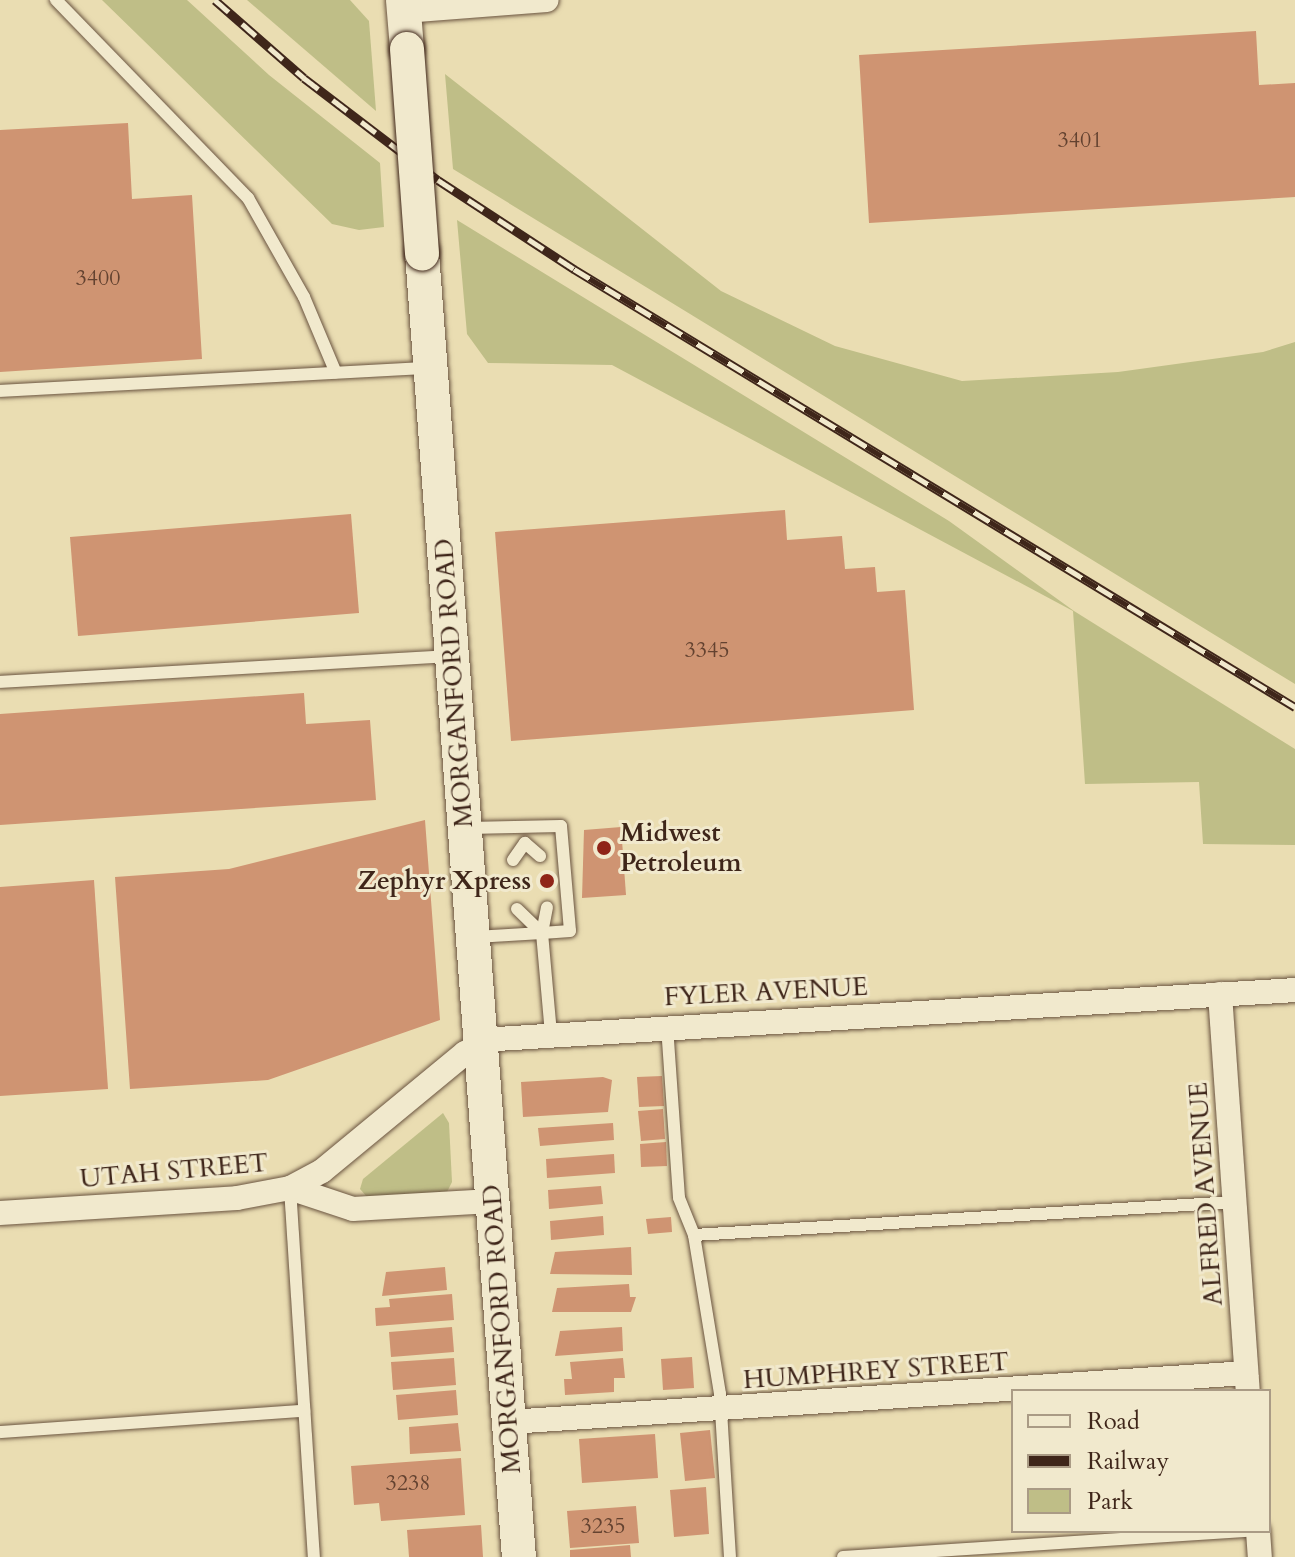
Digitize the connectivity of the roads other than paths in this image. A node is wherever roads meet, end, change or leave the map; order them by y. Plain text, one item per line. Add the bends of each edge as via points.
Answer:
1 (56, 0) edge
2 (547, 0) edge
3 (404, 5) edge
4 (430, 368) junction
5 (336, 373) junction
6 (0, 391) edge
7 (452, 656) junction
8 (0, 682) edge
9 (526, 827) junction
10 (465, 828) junction
11 (525, 843) junction
12 (540, 856) dead end
13 (513, 860) dead end
14 (547, 907) dead end
15 (517, 909) dead end
16 (542, 933) junction
17 (473, 937) junction
18 (1295, 990) edge
19 (1220, 994) junction
20 (667, 1026) junction
21 (551, 1034) junction
22 (481, 1044) junction
23 (290, 1188) junction
24 (492, 1201) junction
25 (1235, 1202) junction
26 (0, 1213) edge
27 (694, 1235) junction
28 (1247, 1382) edge
29 (1116, 1389) edge
30 (1011, 1395) edge
31 (722, 1410) junction
32 (304, 1411) junction
33 (509, 1422) junction
34 (0, 1432) edge
35 (1217, 1533) edge
36 (1258, 1533) edge
37 (314, 1557) edge
38 (519, 1557) edge
39 (730, 1557) edge
40 (843, 1557) edge
41 (1260, 1557) edge

1 - 5 lane via 248,198 304,297
2 - 3 street
3 - 4 street, MORGANFORD ROAD, bridge
4 - 5 lane
4 - 7 street, MORGANFORD ROAD
5 - 6 lane
7 - 8 lane
7 - 10 street, MORGANFORD ROAD
9 - 10 lane
9 - 11 lane
9 - 16 lane via 561,826 570,931
10 - 17 street, MORGANFORD ROAD
11 - 12 lane
11 - 13 lane
14 - 16 lane
15 - 16 lane
16 - 17 lane
16 - 21 lane
17 - 22 street, MORGANFORD ROAD
18 - 19 street, FYLER AVENUE
19 - 20 street, FYLER AVENUE
19 - 25 street, ALFRED AVENUE
20 - 21 street, FYLER AVENUE
20 - 27 lane via 679,1198
21 - 22 street, FYLER AVENUE
22 - 23 street via 322,1171
22 - 24 street, MORGANFORD ROAD
23 - 24 street, UTAH STREET via 353,1209
23 - 26 street, UTAH STREET via 237,1198
23 - 32 lane
24 - 33 street, MORGANFORD ROAD
25 - 27 lane
25 - 28 street, ALFRED AVENUE
27 - 31 lane
28 - 29 street, HUMPHREY STREET
30 - 31 street, HUMPHREY STREET
31 - 33 street, HUMPHREY STREET
31 - 39 lane
32 - 34 lane
32 - 37 lane
33 - 38 street, MORGANFORD ROAD
35 - 40 lane
36 - 41 street

